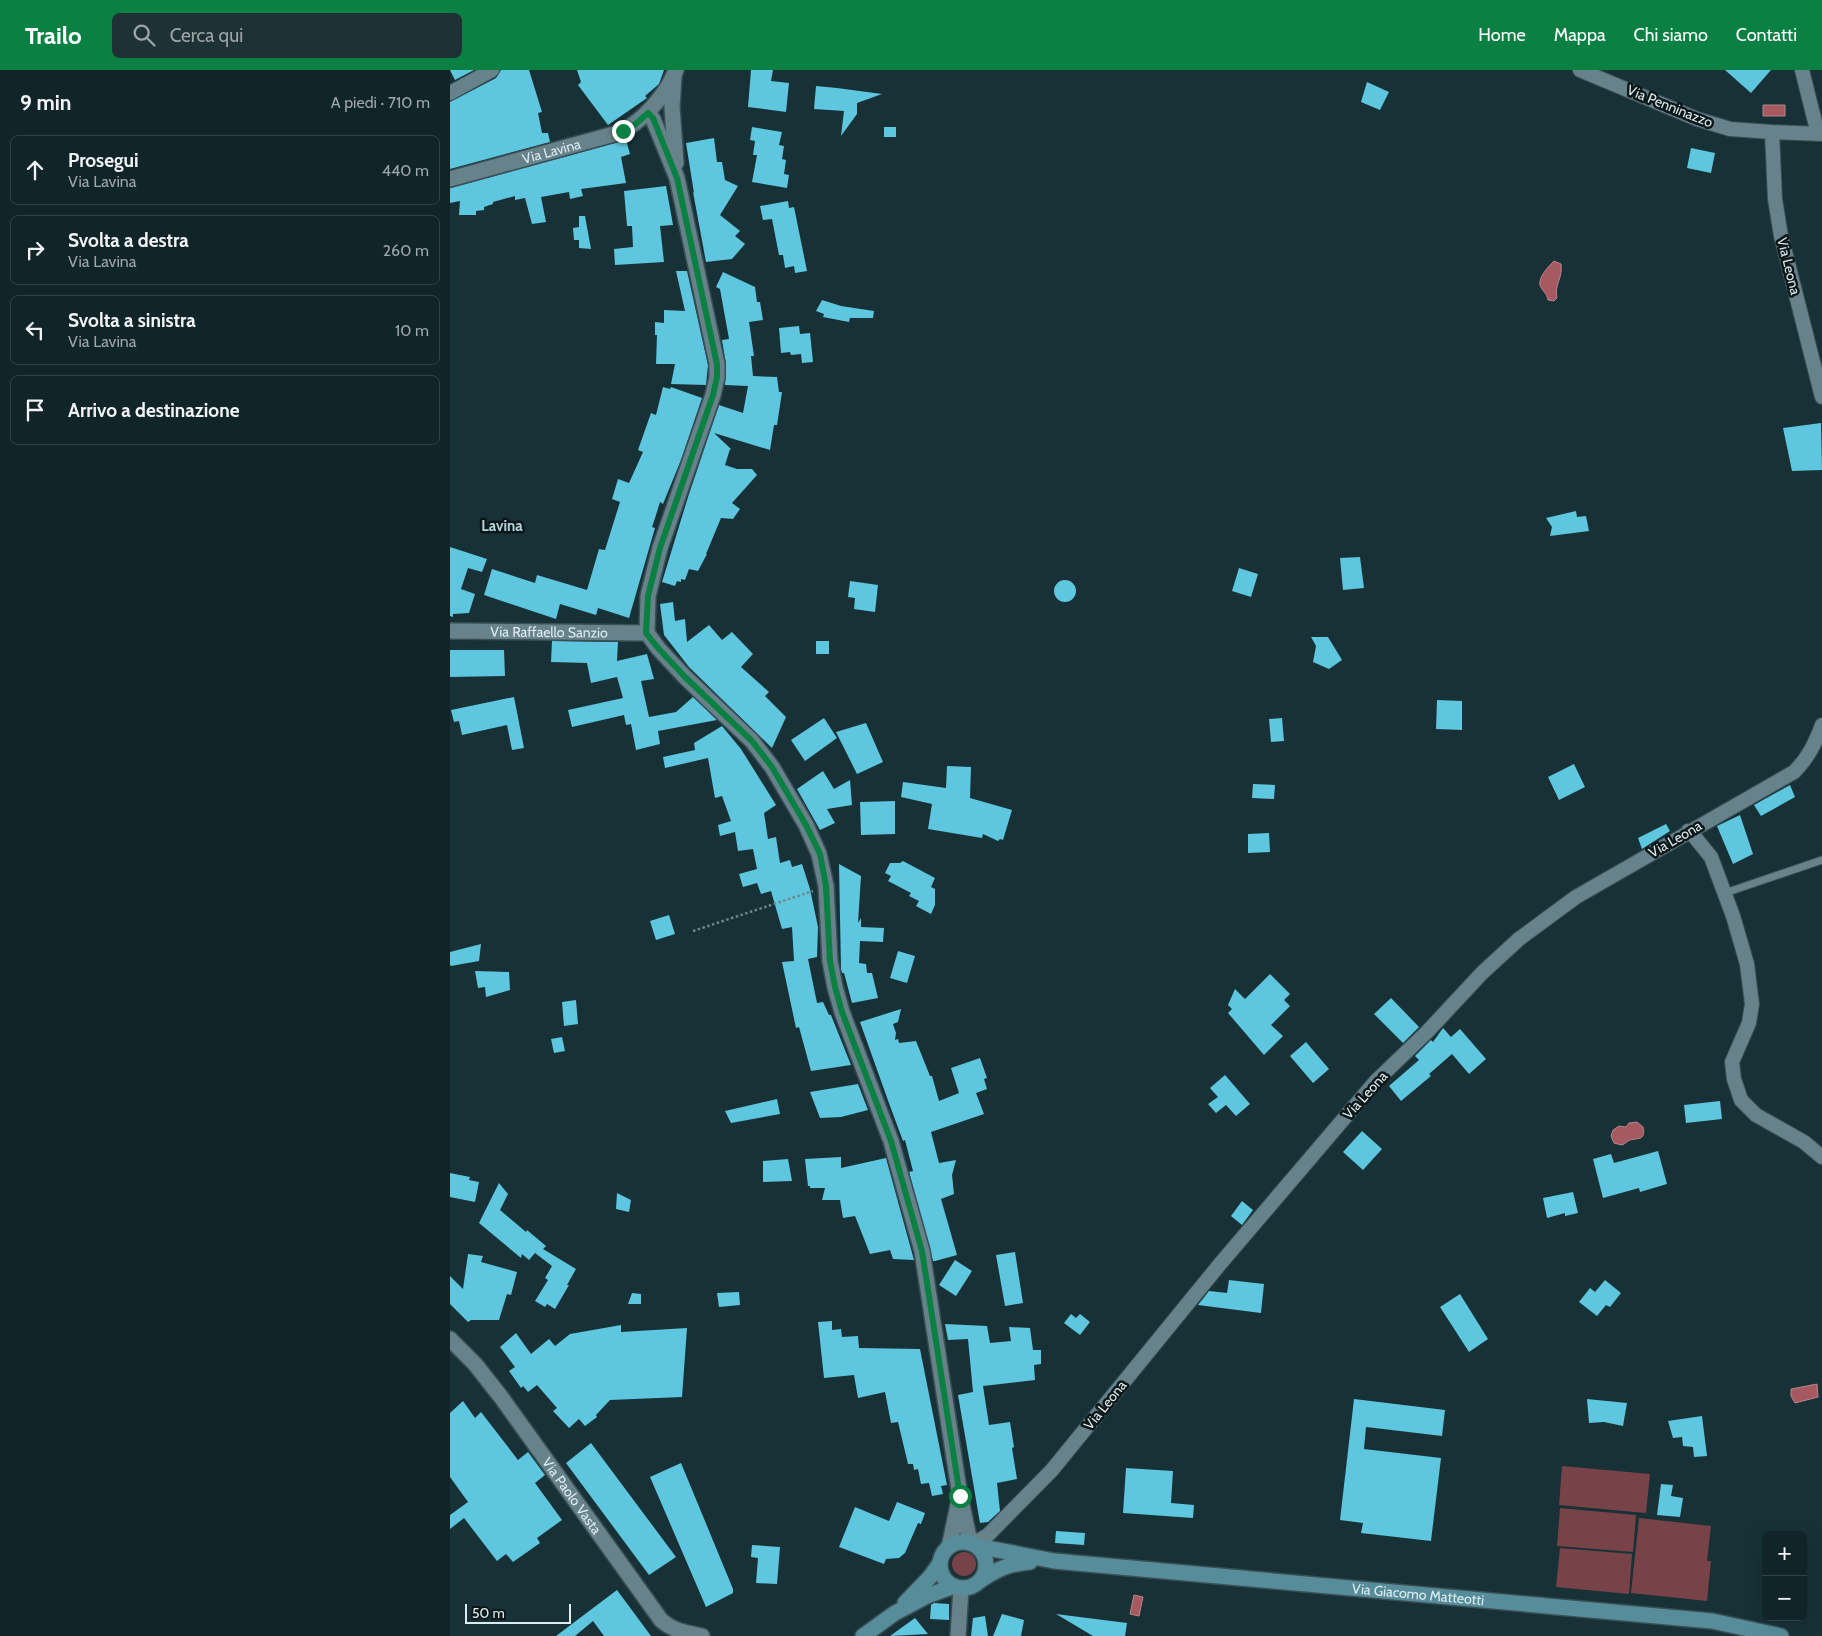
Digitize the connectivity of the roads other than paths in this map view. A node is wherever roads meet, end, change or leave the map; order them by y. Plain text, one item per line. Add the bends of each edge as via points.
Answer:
1 (492, 70) edge
2 (1802, 70) edge
3 (675, 72) edge
4 (1590, 72) edge
5 (450, 93) edge
6 (648, 113) junction
7 (1772, 132) junction
8 (1820, 134) edge
9 (677, 178) junction
10 (450, 179) edge
11 (1822, 397) edge
12 (450, 631) edge
13 (646, 633) junction
14 (1822, 725) edge
15 (1688, 831) junction
16 (1822, 860) edge
17 (1725, 894) junction
18 (1822, 1157) edge
19 (450, 1339) edge
20 (960, 1496) junction
21 (973, 1544) junction
22 (949, 1547) junction
23 (1054, 1561) junction
24 (940, 1563) junction
25 (981, 1580) junction
26 (958, 1587) junction
27 (895, 1613) junction
28 (702, 1636) edge
29 (863, 1636) edge
30 (958, 1636) edge
31 (1781, 1636) edge

1 - 5 street
2 - 8 street
3 - 6 street, Via Lavina
3 - 9 street, Via Lavina via 672,107
4 - 7 street, Via Penninazzo via 1697,119 1730,129
6 - 9 street, Via Lavina via 653,118
6 - 10 street, Via Lavina via 631,128 618,133
7 - 8 street, Via Penninazzo
7 - 11 street, Via Leona via 1775,199
9 - 13 street, Via Lavina via 717,364 717,377 660,548 648,596
12 - 13 street, Via Raffaello Sanzio
13 - 20 street via 685,677 752,741 772,767 820,854 835,987 891,1141 922,1251
14 - 15 street, Via Leona via 1813,748 1794,772
15 - 17 street via 1711,858
15 - 21 street, Via Leona via 1576,897 1519,938 1482,973 1376,1081 1220,1264 1052,1470 988,1535
16 - 17 lane
17 - 18 street via 1745,956 1752,1004 1750,1023 1732,1062 1741,1100 1756,1115 1804,1142
19 - 28 street, Via Paolo Vasta via 501,1397 661,1620 680,1632
20 - 21 street
20 - 22 street
21 - 22 main road via 959,1542
21 - 23 main road
21 - 25 main road via 982,1550 986,1562
22 - 24 main road
23 - 25 main road via 1012,1564
23 - 31 main road, Via Giacomo Matteotti via 1712,1621
24 - 26 main road via 942,1574 949,1583
24 - 27 main road
25 - 26 main road via 972,1586
26 - 27 main road via 928,1596
26 - 30 street
27 - 29 main road

